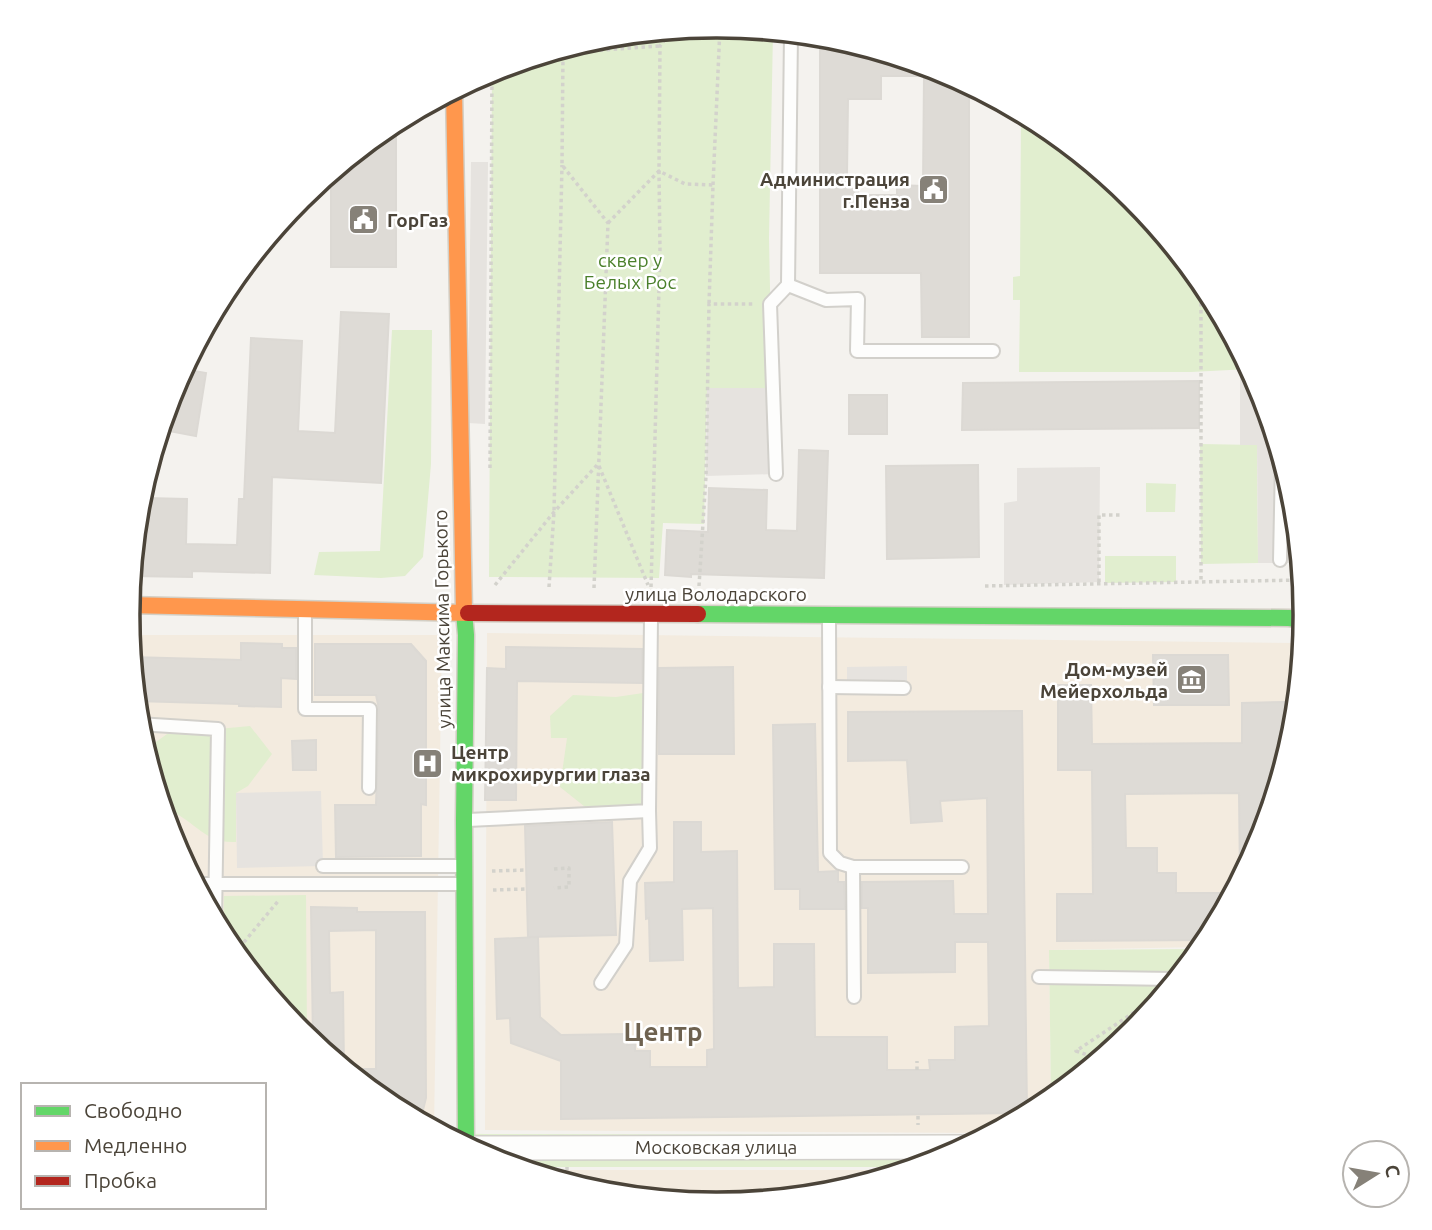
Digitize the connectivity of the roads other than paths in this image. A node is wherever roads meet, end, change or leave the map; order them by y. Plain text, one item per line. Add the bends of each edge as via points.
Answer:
1 (791, 43) edge
2 (454, 102) edge
3 (788, 285) junction
4 (993, 351) dead end
5 (776, 474) dead end
6 (1281, 504) edge
7 (1280, 560) dead end
8 (140, 605) edge
9 (305, 610) junction
10 (464, 612) junction
11 (651, 614) junction
12 (829, 615) junction
13 (1293, 619) edge
14 (829, 687) junction
15 (904, 688) dead end
16 (151, 725) edge
17 (369, 788) dead end
18 (649, 811) junction
19 (464, 820) junction
20 (323, 866) dead end
21 (464, 866) junction
22 (853, 867) junction
23 (962, 867) dead end
24 (464, 884) junction
25 (207, 885) edge
26 (216, 885) junction
27 (216, 900) edge
28 (1039, 977) dead end
29 (1162, 979) edge
30 (601, 983) dead end
31 (854, 997) dead end
32 (468, 1135) edge
33 (493, 1147) edge
34 (939, 1147) edge

1 - 3 lane
2 - 10 main road, улица Максима Горького
3 - 4 lane via 826,300 858,299 857,351
3 - 5 lane via 770,304
6 - 7 lane
8 - 9 main road, улица Володарского
9 - 10 main road, улица Володарского
9 - 17 lane via 305,709 370,709
10 - 11 main road, улица Володарского
10 - 19 main road, улица Максима Горького
11 - 12 main road, улица Володарского
11 - 18 lane
12 - 13 main road, улица Володарского
12 - 14 lane
14 - 15 lane
14 - 22 lane via 830,853
16 - 26 lane via 218,729
18 - 19 lane
18 - 30 lane via 650,848 630,881 626,945
19 - 21 main road, улица Максима Горького
20 - 21 lane
21 - 24 main road, улица Максима Горького
22 - 23 lane
22 - 31 lane
24 - 26 lane
24 - 32 main road, улица Максима Горького
25 - 26 lane
26 - 27 lane
28 - 29 lane
33 - 34 street, Московская улица

